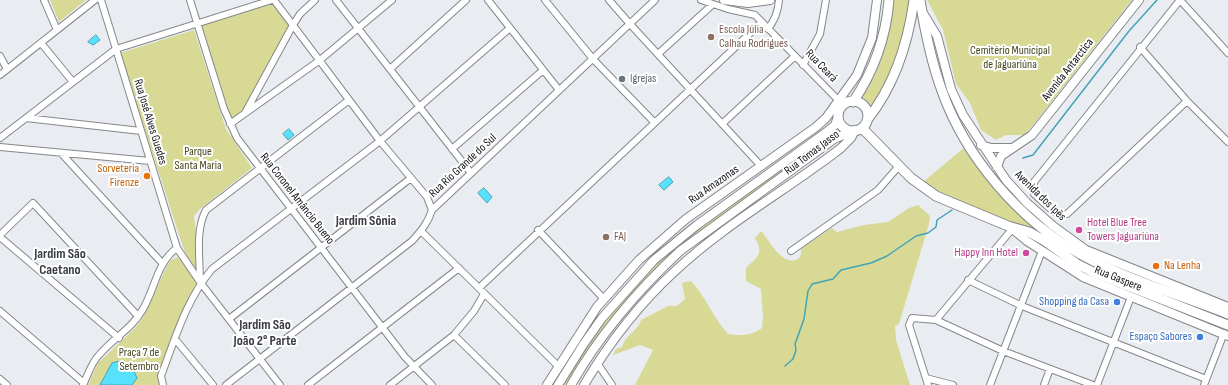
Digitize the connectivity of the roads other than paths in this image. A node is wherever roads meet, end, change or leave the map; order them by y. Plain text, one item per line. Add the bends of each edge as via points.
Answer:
1 (44, 0) edge
2 (95, 0) edge
3 (100, 0) edge
4 (190, 0) edge
5 (273, 0) edge
6 (316, 0) edge
7 (336, 0) edge
8 (392, 0) edge
9 (466, 0) edge
10 (488, 0) edge
11 (545, 0) edge
12 (609, 0) edge
13 (655, 0) edge
14 (701, 0) edge
15 (724, 0) edge
16 (770, 0) edge
17 (779, 0) edge
18 (826, 0) edge
19 (877, 0) edge
20 (889, 0) edge
21 (914, 0) edge
22 (920, 0) edge
23 (1138, 0) edge
24 (1180, 0) edge
25 (712, 5) junction
26 (922, 12) junction
27 (762, 22) junction
28 (198, 24) junction
29 (630, 24) junction
30 (292, 25) junction
31 (510, 28) junction
32 (768, 28) junction
33 (359, 29) junction
34 (57, 30) junction
35 (925, 30) junction
36 (908, 33) junction
37 (41, 43) junction
38 (1140, 47) junction
39 (116, 49) junction
40 (1228, 53) edge
41 (658, 54) junction
42 (0, 56) edge
43 (795, 56) junction
44 (593, 59) junction
45 (320, 60) junction
46 (804, 65) junction
47 (7, 69) junction
48 (390, 69) junction
49 (542, 71) junction
50 (0, 75) edge
51 (73, 82) junction
52 (690, 89) junction
53 (559, 90) junction
54 (350, 100) junction
55 (1187, 100) junction
56 (853, 102) junction
57 (840, 103) junction
58 (420, 107) junction
59 (244, 115) junction
60 (838, 117) junction
61 (26, 118) junction
62 (654, 122) junction
63 (230, 124) junction
64 (722, 124) junction
65 (859, 127) junction
66 (141, 131) junction
67 (0, 138) edge
68 (380, 141) junction
69 (1228, 142) edge
70 (981, 145) junction
71 (0, 147) edge
72 (452, 148) junction
73 (1006, 148) junction
74 (61, 153) junction
75 (991, 160) junction
76 (150, 161) junction
77 (761, 166) junction
78 (899, 166) junction
79 (997, 167) junction
80 (259, 169) junction
81 (471, 173) junction
82 (411, 178) junction
83 (290, 209) junction
84 (432, 210) junction
85 (1011, 228) junction
86 (538, 230) junction
87 (421, 231) junction
88 (0, 236) edge
89 (177, 248) junction
90 (321, 248) junction
91 (791, 251) dead end
92 (1042, 251) junction
93 (163, 264) junction
94 (459, 268) junction
95 (968, 280) junction
96 (200, 282) junction
97 (352, 288) junction
98 (479, 288) junction
99 (484, 294) junction
100 (1130, 297) junction
101 (604, 299) junction
102 (1022, 306) junction
103 (1228, 307) edge
104 (0, 311) edge
105 (1228, 314) edge
106 (138, 316) junction
107 (229, 319) junction
108 (936, 320) junction
109 (382, 327) junction
110 (1227, 331) edge
111 (454, 335) junction
112 (119, 338) junction
113 (175, 339) junction
114 (1113, 343) junction
115 (1003, 351) junction
116 (260, 359) junction
117 (597, 363) junction
118 (414, 366) junction
119 (558, 366) junction
120 (1050, 368) junction
121 (926, 378) junction
122 (0, 379) edge
123 (1205, 382) edge
124 (162, 383) edge
125 (84, 384) edge
126 (7, 385) edge
127 (213, 385) edge
128 (226, 385) edge
129 (280, 385) edge
130 (308, 385) edge
131 (390, 385) edge
132 (432, 385) edge
133 (505, 385) edge
134 (546, 385) edge
135 (558, 385) edge
136 (570, 385) edge
137 (584, 385) edge
138 (612, 385) edge
139 (928, 385) edge
140 (953, 385) edge
141 (990, 385) edge
142 (1044, 385) edge
143 (1093, 385) edge
144 (1097, 385) edge

1 - 34 street
2 - 34 street
3 - 39 street, Rua José Alves Guedes
4 - 28 street, Rua Coronel Amâncio Bueno
5 - 28 street
5 - 30 street
6 - 30 street
7 - 33 street
8 - 33 street
9 - 48 street
10 - 31 street
11 - 44 street
12 - 29 street
13 - 29 street, Rua Rio Grande do Sul
14 - 25 street, Rua Ceará
15 - 16 street via 748,3
17 - 32 street via 778,11
18 - 46 street via 820,34
19 - 57 street, Rua Amazonas via 876,19 865,59
20 - 56 main road via 882,46
21 - 36 main road
22 - 26 main road
23 - 73 street, Avenida Antarctica via 1032,135 1024,142
24 - 38 street
24 - 40 street
25 - 27 street, Rua Ceará via 755,15
25 - 41 street
26 - 35 main road
26 - 70 street, Avenida dos Ipês via 937,36 951,89 962,114
27 - 32 street, Rua Ceará
27 - 52 street
28 - 39 street
28 - 63 street, Rua Coronel Amâncio Bueno
29 - 41 street
29 - 44 street, Rua Rio Grande do Sul
30 - 45 street
30 - 59 street
31 - 49 street
31 - 58 street
32 - 43 street, Rua Ceará
33 - 45 street
33 - 48 street
34 - 37 street
35 - 36 main road
35 - 105 main road via 942,91 957,126 987,170 1011,199 1049,234 1083,256
36 - 65 main road via 895,76 883,98
37 - 47 street
37 - 51 street
38 - 55 street
38 - 55 street via 1034,182 1034,194 1057,214 1067,214
39 - 51 street
39 - 66 street, Rua José Alves Guedes
41 - 52 street
42 - 47 street
43 - 46 street, Rua Ceará
43 - 64 street
44 - 53 street, Rua Rio Grande do Sul
44 - 62 street
45 - 54 street
45 - 59 street
46 - 57 street, Rua Ceará
47 - 50 street
48 - 58 street
49 - 53 street
49 - 72 street
51 - 61 street
52 - 62 street
52 - 64 street
53 - 81 street, Rua Rio Grande do Sul
54 - 68 street
54 - 80 street
55 - 69 street
56 - 57 main road
56 - 65 main road via 864,106 868,115
57 - 60 main road
57 - 77 street, Rua Amazonas via 816,127
58 - 68 street
58 - 72 street
59 - 63 street
60 - 65 main road via 843,127
60 - 135 street via 828,132 697,224 654,260 602,318
61 - 66 street
61 - 67 street
62 - 86 street
63 - 80 street, Rua Coronel Amâncio Bueno
64 - 77 street
65 - 78 main road
65 - 117 street, Rua Tomas Jasso via 841,148 698,251 675,271 635,314
65 - 136 street via 834,139 704,232 675,256 609,325
66 - 76 street, Rua José Alves Guedes
68 - 82 street
68 - 83 street
70 - 73 street
70 - 75 street, Avenida dos Ipês
71 - 74 street
72 - 81 street
73 - 75 street via 995,153
73 - 79 street, Avenida Antarctica
74 - 76 street
74 - 93 street
75 - 79 street, Avenida dos Ipês
76 - 89 street, Rua José Alves Guedes
77 - 101 street, Rua Amazonas via 661,240
78 - 85 main road via 936,196
78 - 91 street via 878,190
79 - 103 street, Avenida dos Ipês via 1027,203 1086,250
80 - 83 street, Rua Coronel Amâncio Bueno
80 - 96 street via 206,210 202,217
81 - 84 street, Rua Rio Grande do Sul
82 - 84 street via 427,197
82 - 90 street
83 - 90 street, Rua Coronel Amâncio Bueno
83 - 96 street via 212,269
84 - 87 street, Rua Rio Grande do Sul
85 - 92 street, Rua Gaspere
85 - 95 street
85 - 110 main road via 1039,237 1094,273
86 - 98 street
86 - 101 street
87 - 94 street
87 - 97 street, Rua Rio Grande do Sul
88 - 106 street via 33,203
88 - 112 street
89 - 93 street via 169,254
89 - 96 street, Rua José Alves Guedes
90 - 97 street, Rua Coronel Amâncio Bueno
90 - 107 street
92 - 100 street, Rua Gaspere via 1083,277
92 - 102 street
93 - 106 street
94 - 98 street
94 - 109 street
95 - 102 street
95 - 108 street
96 - 107 street, Rua José Alves Guedes
96 - 113 street
97 - 109 street, Rua Coronel Amâncio Bueno
97 - 116 street, Rua Rio Grande do Sul
98 - 99 street
99 - 111 street
99 - 119 street
100 - 110 street, Rua Gaspere
100 - 114 street
101 - 119 street, Rua Amazonas via 580,330
102 - 114 street
102 - 115 street
104 - 125 street
106 - 112 street
107 - 116 street, Rua José Alves Guedes
108 - 115 street
108 - 121 street via 912,318 909,325
109 - 118 street, Rua Coronel Amâncio Bueno
109 - 130 street
110 - 123 street
111 - 118 street
111 - 133 street
112 - 125 street via 99,354
113 - 124 street via 161,376
113 - 127 street
114 - 123 street
114 - 144 street
115 - 120 street
115 - 141 street
116 - 128 street, Rua Rio Grande do Sul
116 - 129 street, Rua José Alves Guedes
117 - 137 street, Rua Tomas Jasso
117 - 138 street
118 - 131 street
118 - 132 street, Rua Coronel Amâncio Bueno
119 - 134 street, Rua Amazonas
120 - 142 street
120 - 143 street
121 - 139 street
121 - 140 street
122 - 126 street

